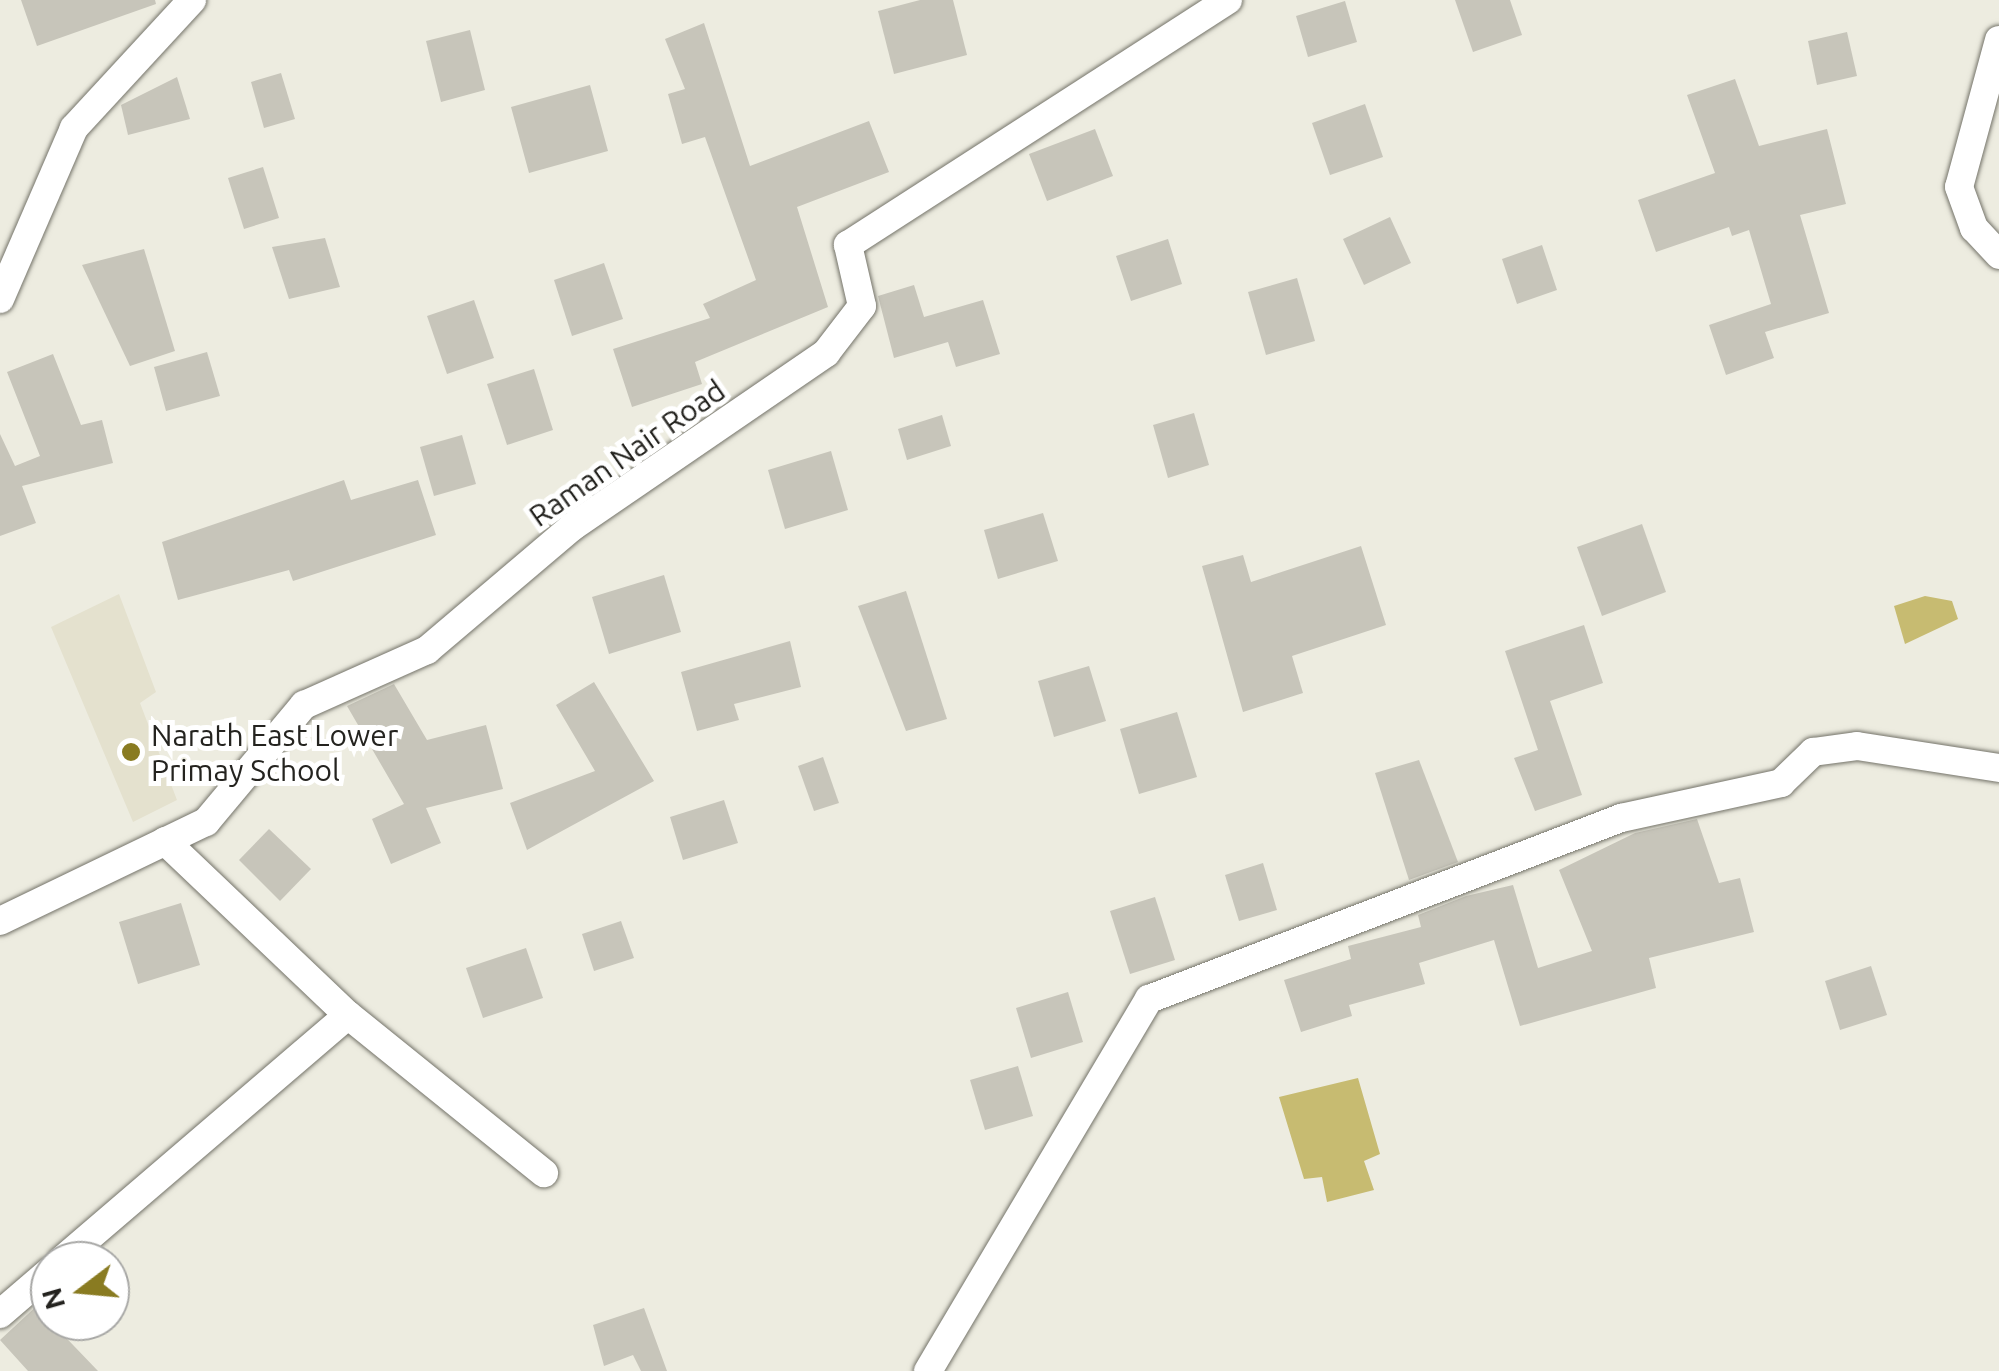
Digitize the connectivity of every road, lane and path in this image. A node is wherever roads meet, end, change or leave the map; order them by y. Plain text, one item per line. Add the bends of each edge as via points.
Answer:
1 (192, 0) edge
2 (1228, 0) edge
3 (1999, 40) edge
4 (1999, 255) edge
5 (0, 299) edge
6 (1999, 768) edge
7 (165, 842) junction
8 (0, 920) edge
9 (348, 1016) junction
10 (544, 1173) dead end
11 (84, 1241) edge
12 (30, 1288) edge
13 (0, 1314) edge
14 (928, 1371) edge

1 - 5 street via 74,128
2 - 7 street, Raman Nair Road via 848,246 862,306 826,353 572,526 427,650 304,705 206,822
3 - 4 street via 1959,187 1974,228
6 - 14 street via 1857,746 1814,752 1781,783 1621,818 1150,999
7 - 8 street, Raman Nair Road
7 - 9 street
9 - 10 street
9 - 11 street
12 - 13 street

